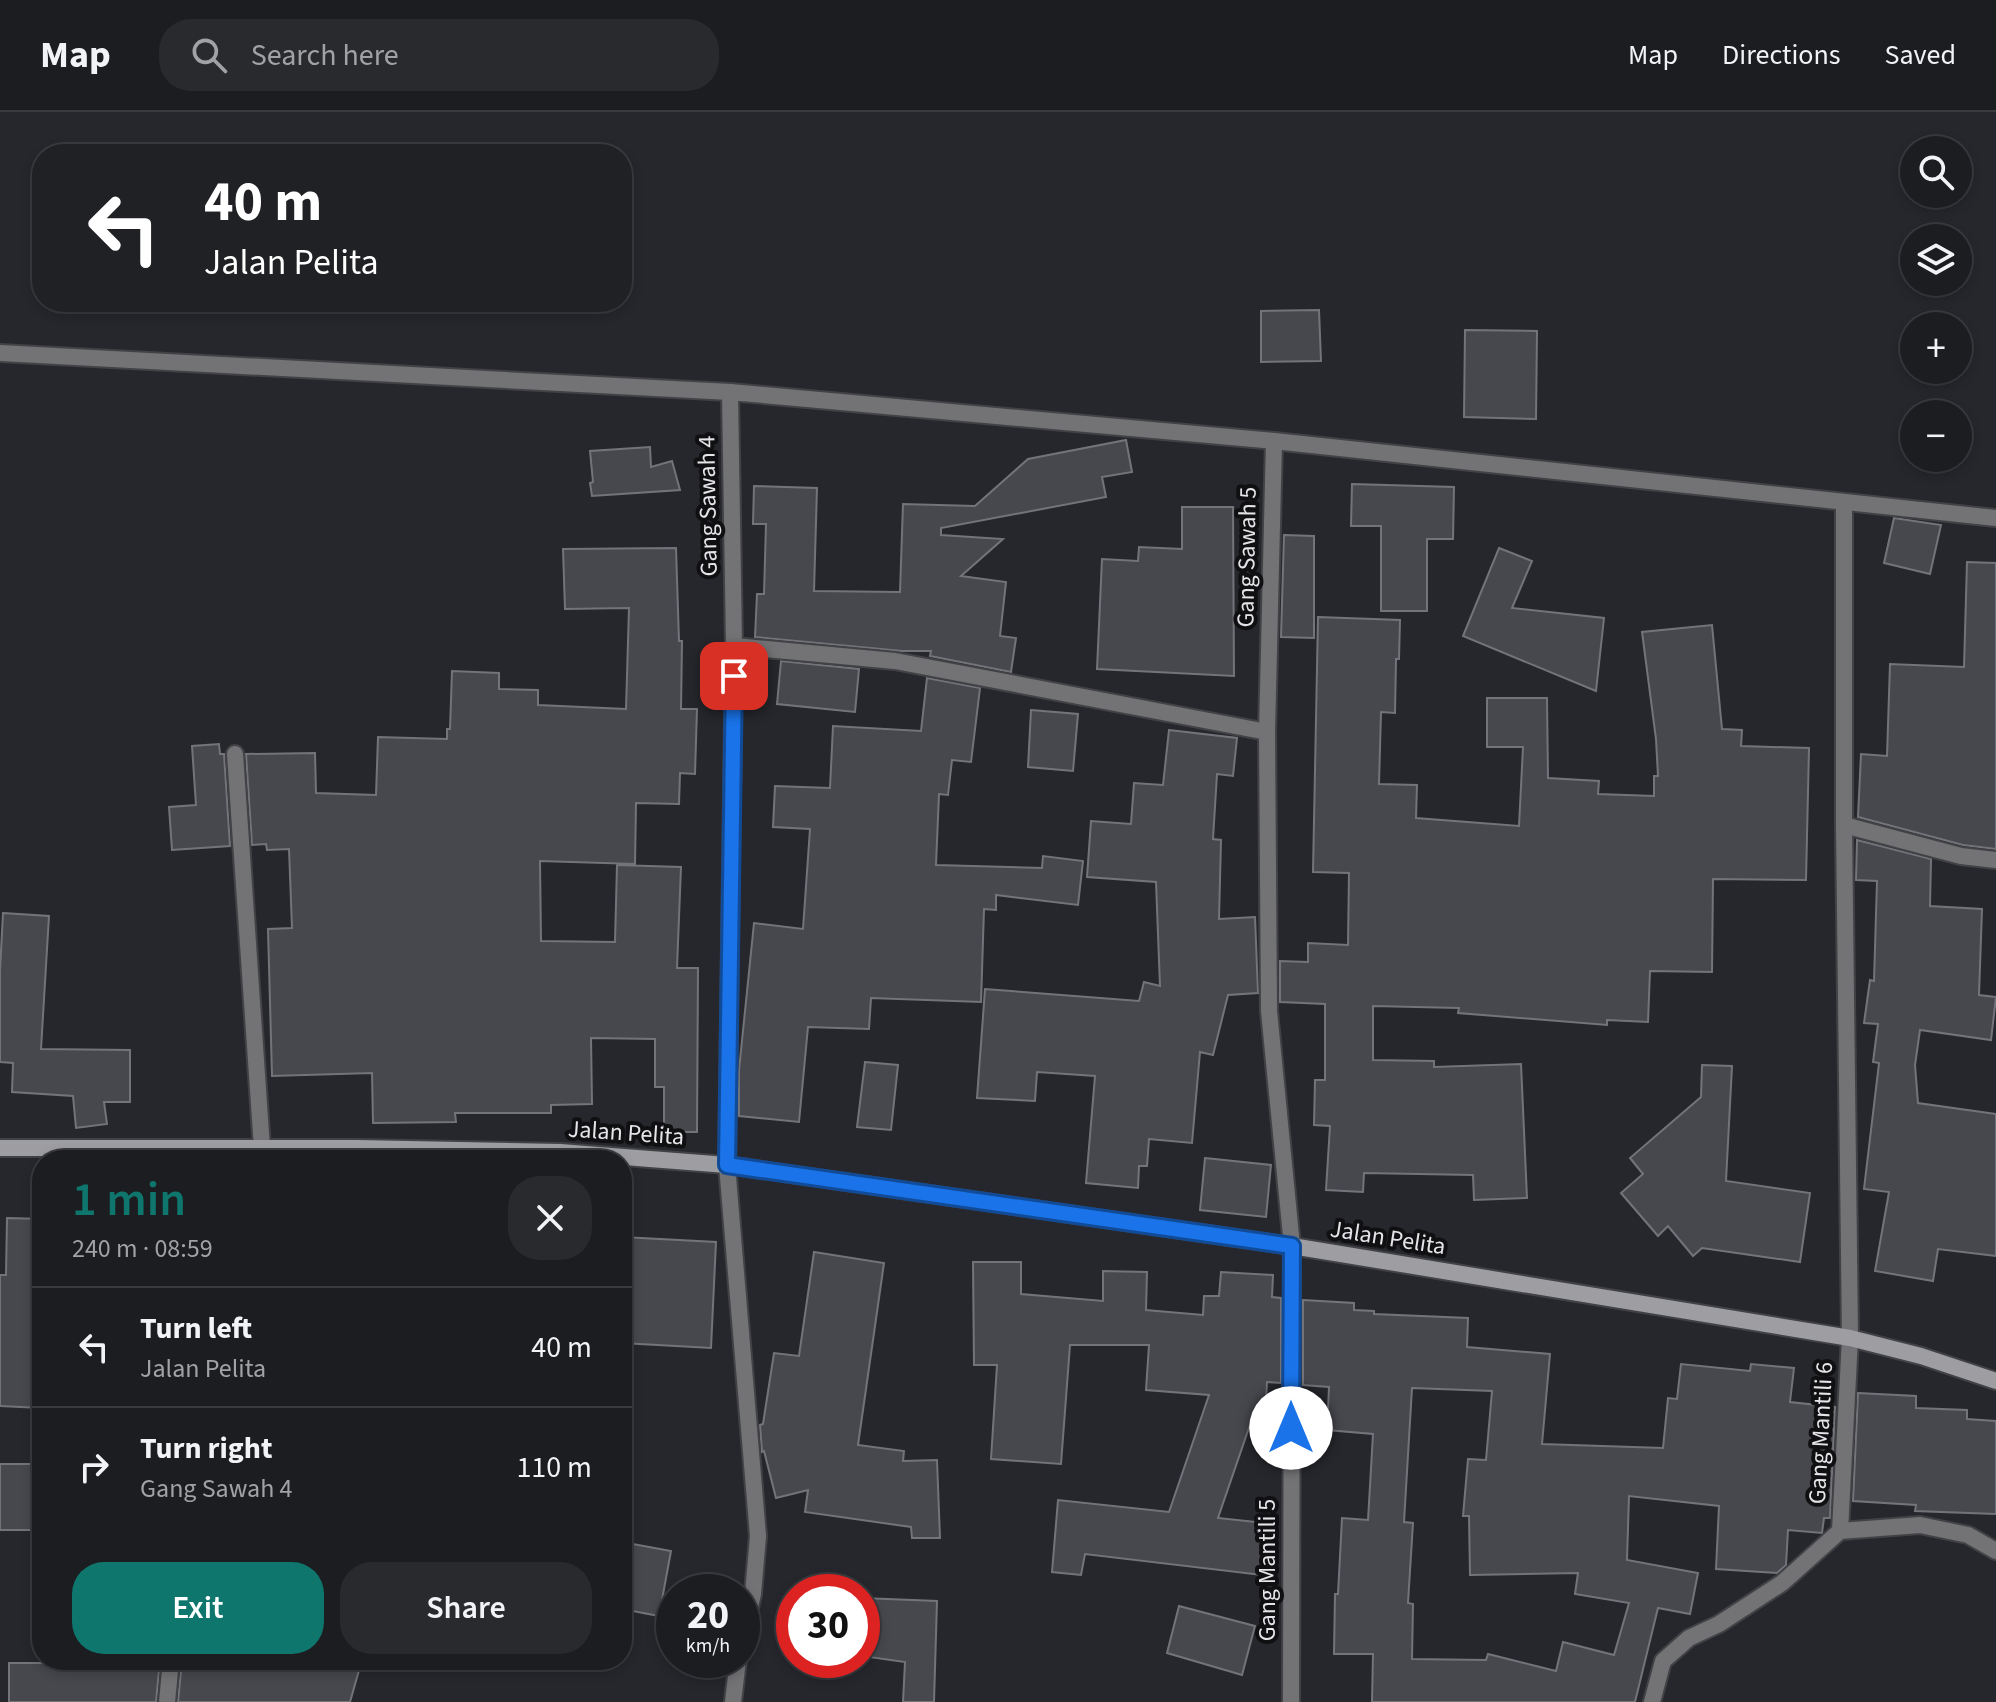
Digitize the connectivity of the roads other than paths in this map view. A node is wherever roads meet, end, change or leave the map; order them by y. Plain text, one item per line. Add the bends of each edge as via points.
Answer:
1 (0, 353) edge
2 (730, 392) junction
3 (1274, 441) junction
4 (1844, 503) junction
5 (1996, 518) edge
6 (734, 646) junction
7 (1267, 732) junction
8 (235, 754) dead end
9 (1844, 825) junction
10 (1996, 860) edge
11 (0, 1148) edge
12 (262, 1148) junction
13 (58, 1150) edge
14 (233, 1150) edge
15 (411, 1150) edge
16 (632, 1158) edge
17 (727, 1165) junction
18 (1292, 1246) junction
19 (1850, 1338) junction
20 (1996, 1381) edge
21 (1840, 1531) junction
22 (1996, 1551) edge
23 (755, 1574) edge
24 (170, 1670) edge
25 (736, 1678) edge
26 (167, 1702) edge
27 (733, 1702) edge
28 (1291, 1702) edge
29 (1652, 1702) edge

1 - 2 street
2 - 3 street
2 - 6 street, Gang Sawah 4
3 - 4 street
3 - 7 street, Gang Sawah 5
4 - 5 street
4 - 9 street, Gang Mantili 6
6 - 7 street via 895,661
6 - 17 street, Gang Sawah 4
7 - 18 street, Gang Sawah 5 via 1269,1011
8 - 12 street
9 - 10 street
9 - 19 street, Gang Mantili 6
11 - 13 street, Jalan Pelita
12 - 14 street, Jalan Pelita
12 - 15 street, Jalan Pelita
16 - 17 street, Jalan Pelita
17 - 18 street, Jalan Pelita
17 - 23 street, Gang Sawah 4 via 758,1536
18 - 19 street, Jalan Pelita
18 - 28 street, Gang Mantili 5
19 - 20 street, Jalan Pelita
19 - 21 street, Gang Mantili 6
21 - 22 street via 1920,1525 1968,1535
21 - 29 street via 1782,1583 1689,1638 1663,1661
24 - 26 street
25 - 27 street

